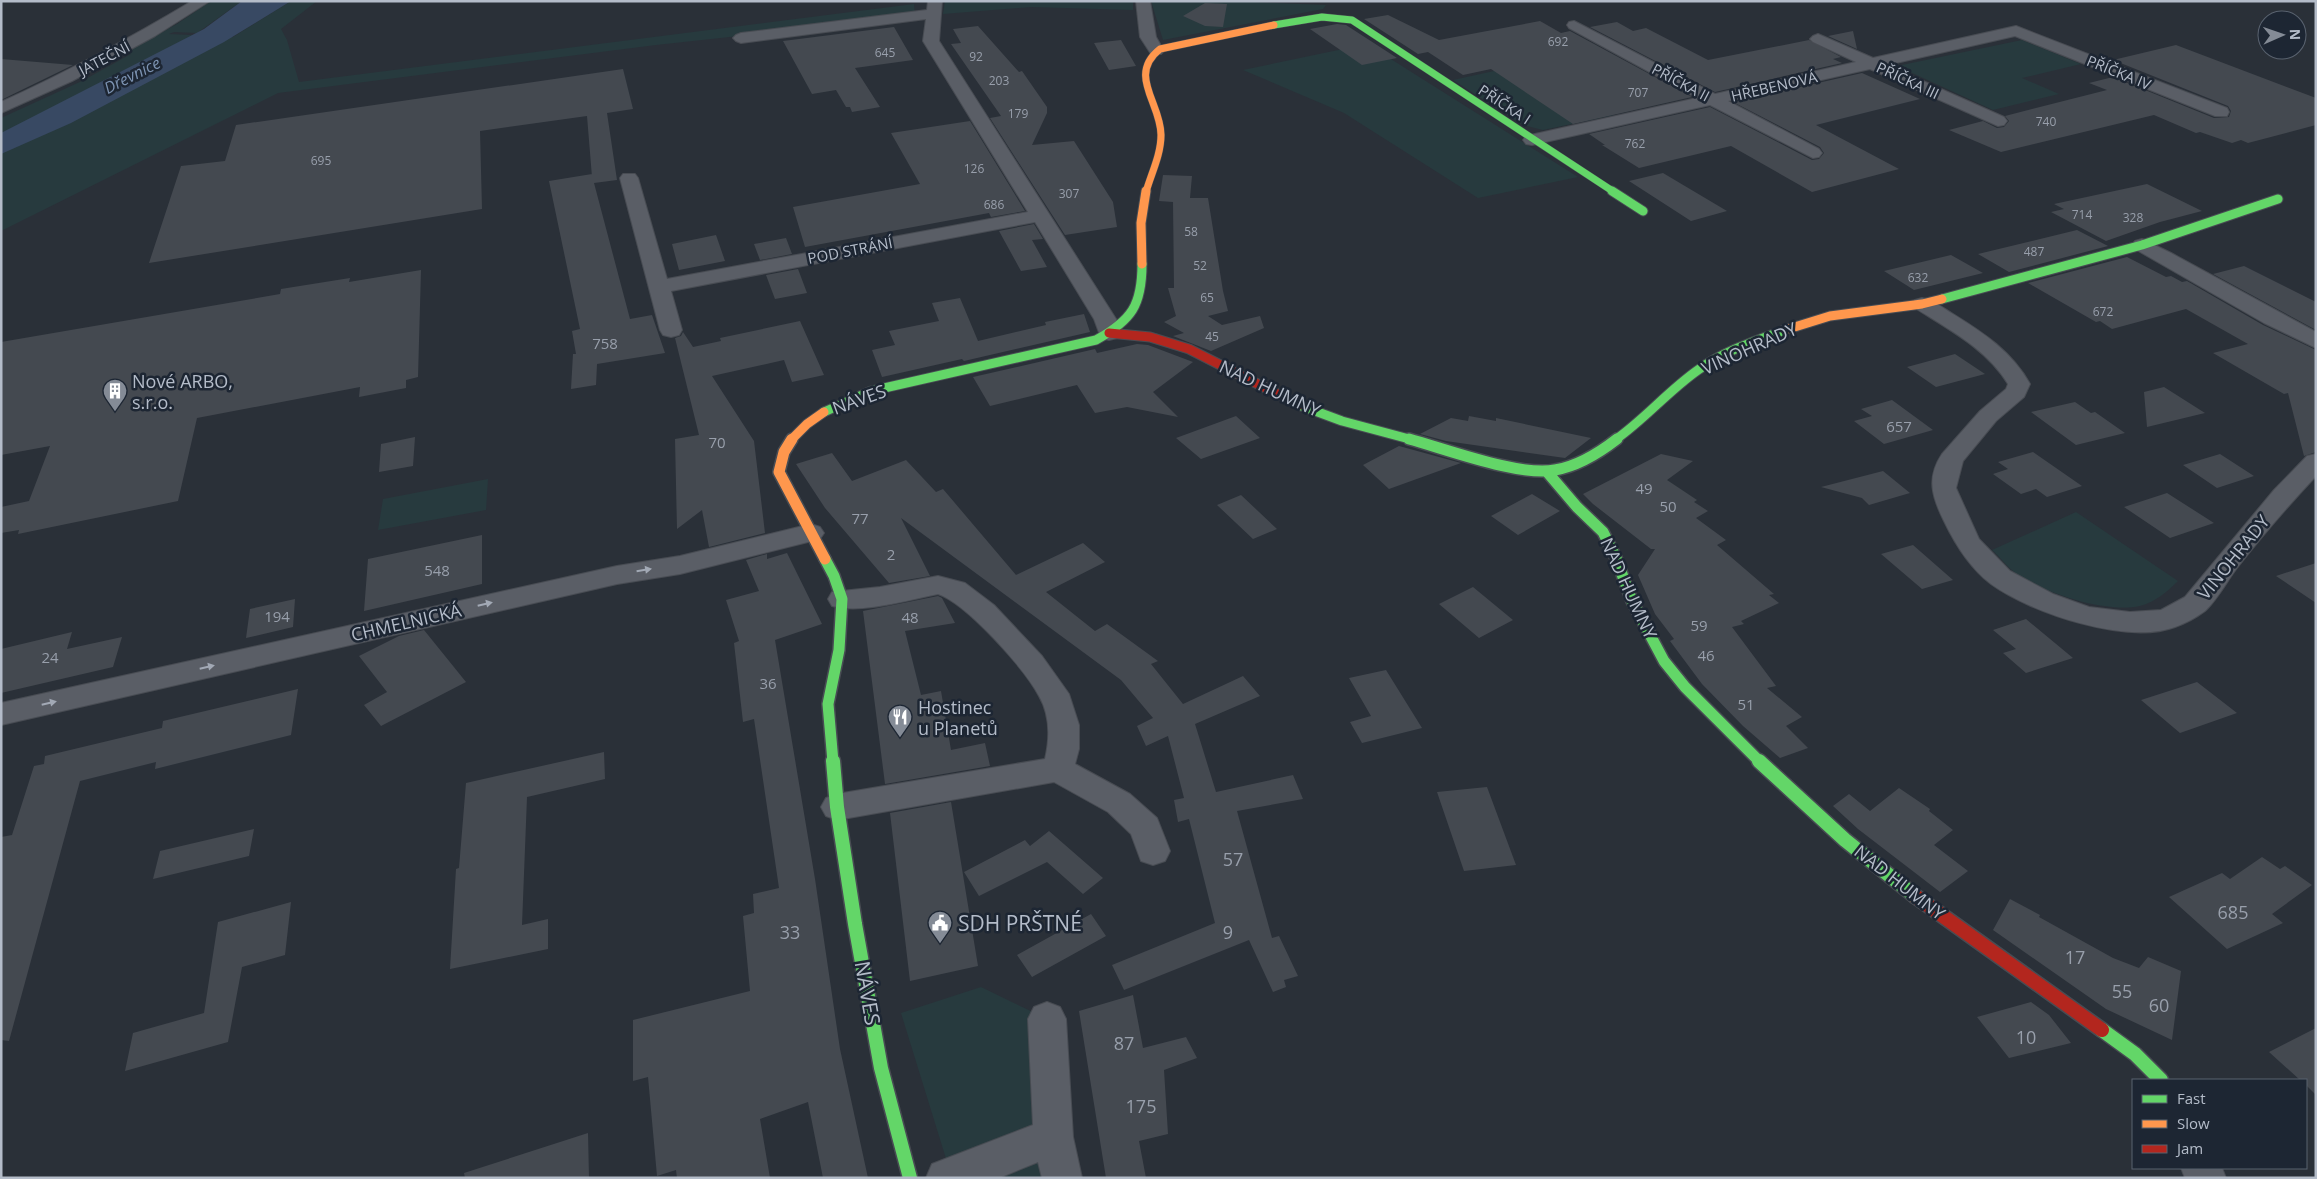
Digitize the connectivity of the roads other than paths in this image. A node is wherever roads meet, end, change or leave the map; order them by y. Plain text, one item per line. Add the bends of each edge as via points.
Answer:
1 (203, 1) edge
2 (1143, 1) edge
3 (934, 7) edge
4 (1574, 25) dead end
5 (2016, 31) joint
6 (741, 38) dead end
7 (1818, 39) dead end
8 (1156, 51) junction
9 (1873, 64) junction
10 (1713, 99) junction
11 (1, 108) edge
12 (2221, 112) dead end
13 (1998, 121) dead end
14 (1532, 140) junction
15 (1813, 153) dead end
16 (630, 178) dead end
17 (2278, 199) dead end
18 (1643, 210) dead end
19 (1042, 215) junction
20 (2142, 245) junction
21 (659, 287) junction
22 (1922, 304) junction
23 (671, 330) dead end
24 (1109, 333) junction
25 (2316, 341) edge
26 (2316, 461) edge
27 (1548, 473) junction
28 (811, 533) junction
29 (842, 600) junction
30 (1, 714) edge
31 (1058, 768) junction
32 (837, 807) junction
33 (1153, 851) dead end
34 (1047, 1019) dead end
35 (2160, 1079) edge
36 (1053, 1137) junction
37 (910, 1178) edge
38 (946, 1178) edge
39 (1062, 1178) edge

1 - 11 street, JATEČNÍ via 66,78
2 - 8 street via 1148,37
3 - 6 street
3 - 19 street via 931,41
4 - 10 street, PŘÍČKA II
5 - 9 street, HŘEBENOVÁ
5 - 12 street, PŘÍČKA IV
7 - 9 street, PŘÍČKA III
8 - 14 street, PŘÍČKA I via 1312,16 1340,17 1352,20
8 - 24 street via 1144,75 1162,129 1160,150 1140,217 1143,275 1140,295 1131,317
9 - 10 street, HŘEBENOVÁ
9 - 13 street, PŘÍČKA III
10 - 14 street, HŘEBENOVÁ
10 - 15 street, PŘÍČKA II
14 - 18 street, PŘÍČKA I
16 - 21 street
17 - 20 street, VINOHRADY
19 - 21 street, POD STRÁNÍ
19 - 24 street via 1105,319
20 - 22 street, VINOHRADY
20 - 25 street
21 - 23 street
22 - 26 street, VINOHRADY via 1996,355 2014,373 2019,384 2016,392 1988,416 1951,459 1943,488 1968,544 2000,577 2043,601 2087,616 2130,622 2166,620 2195,604 2228,561
22 - 27 street, VINOHRADY via 1830,316 1726,354 1680,382 1642,420 1609,446 1569,468
24 - 27 street, NAD HUMNY via 1150,337 1190,350 1287,400 1342,421 1529,472
24 - 28 street, NÁVES via 1096,340 871,391 844,401 808,422 784,447 779,458 780,472
27 - 35 street, NAD HUMNY via 1603,532 1632,601 1664,661 1744,747 1803,803 1906,889 2136,1054
28 - 29 street, NÁVES via 834,576
30 -> 28 street, CHMELNICKÁ via 617,575 680,565
29 - 31 street via 938,585 956,590 984,612 1032,663 1054,694 1064,725
29 - 32 street, NÁVES via 839,650 828,704
31 - 32 street
31 - 33 street via 1119,803 1144,827
32 - 37 street, NÁVES via 881,1068
34 - 36 street
36 - 38 street
36 - 39 street

